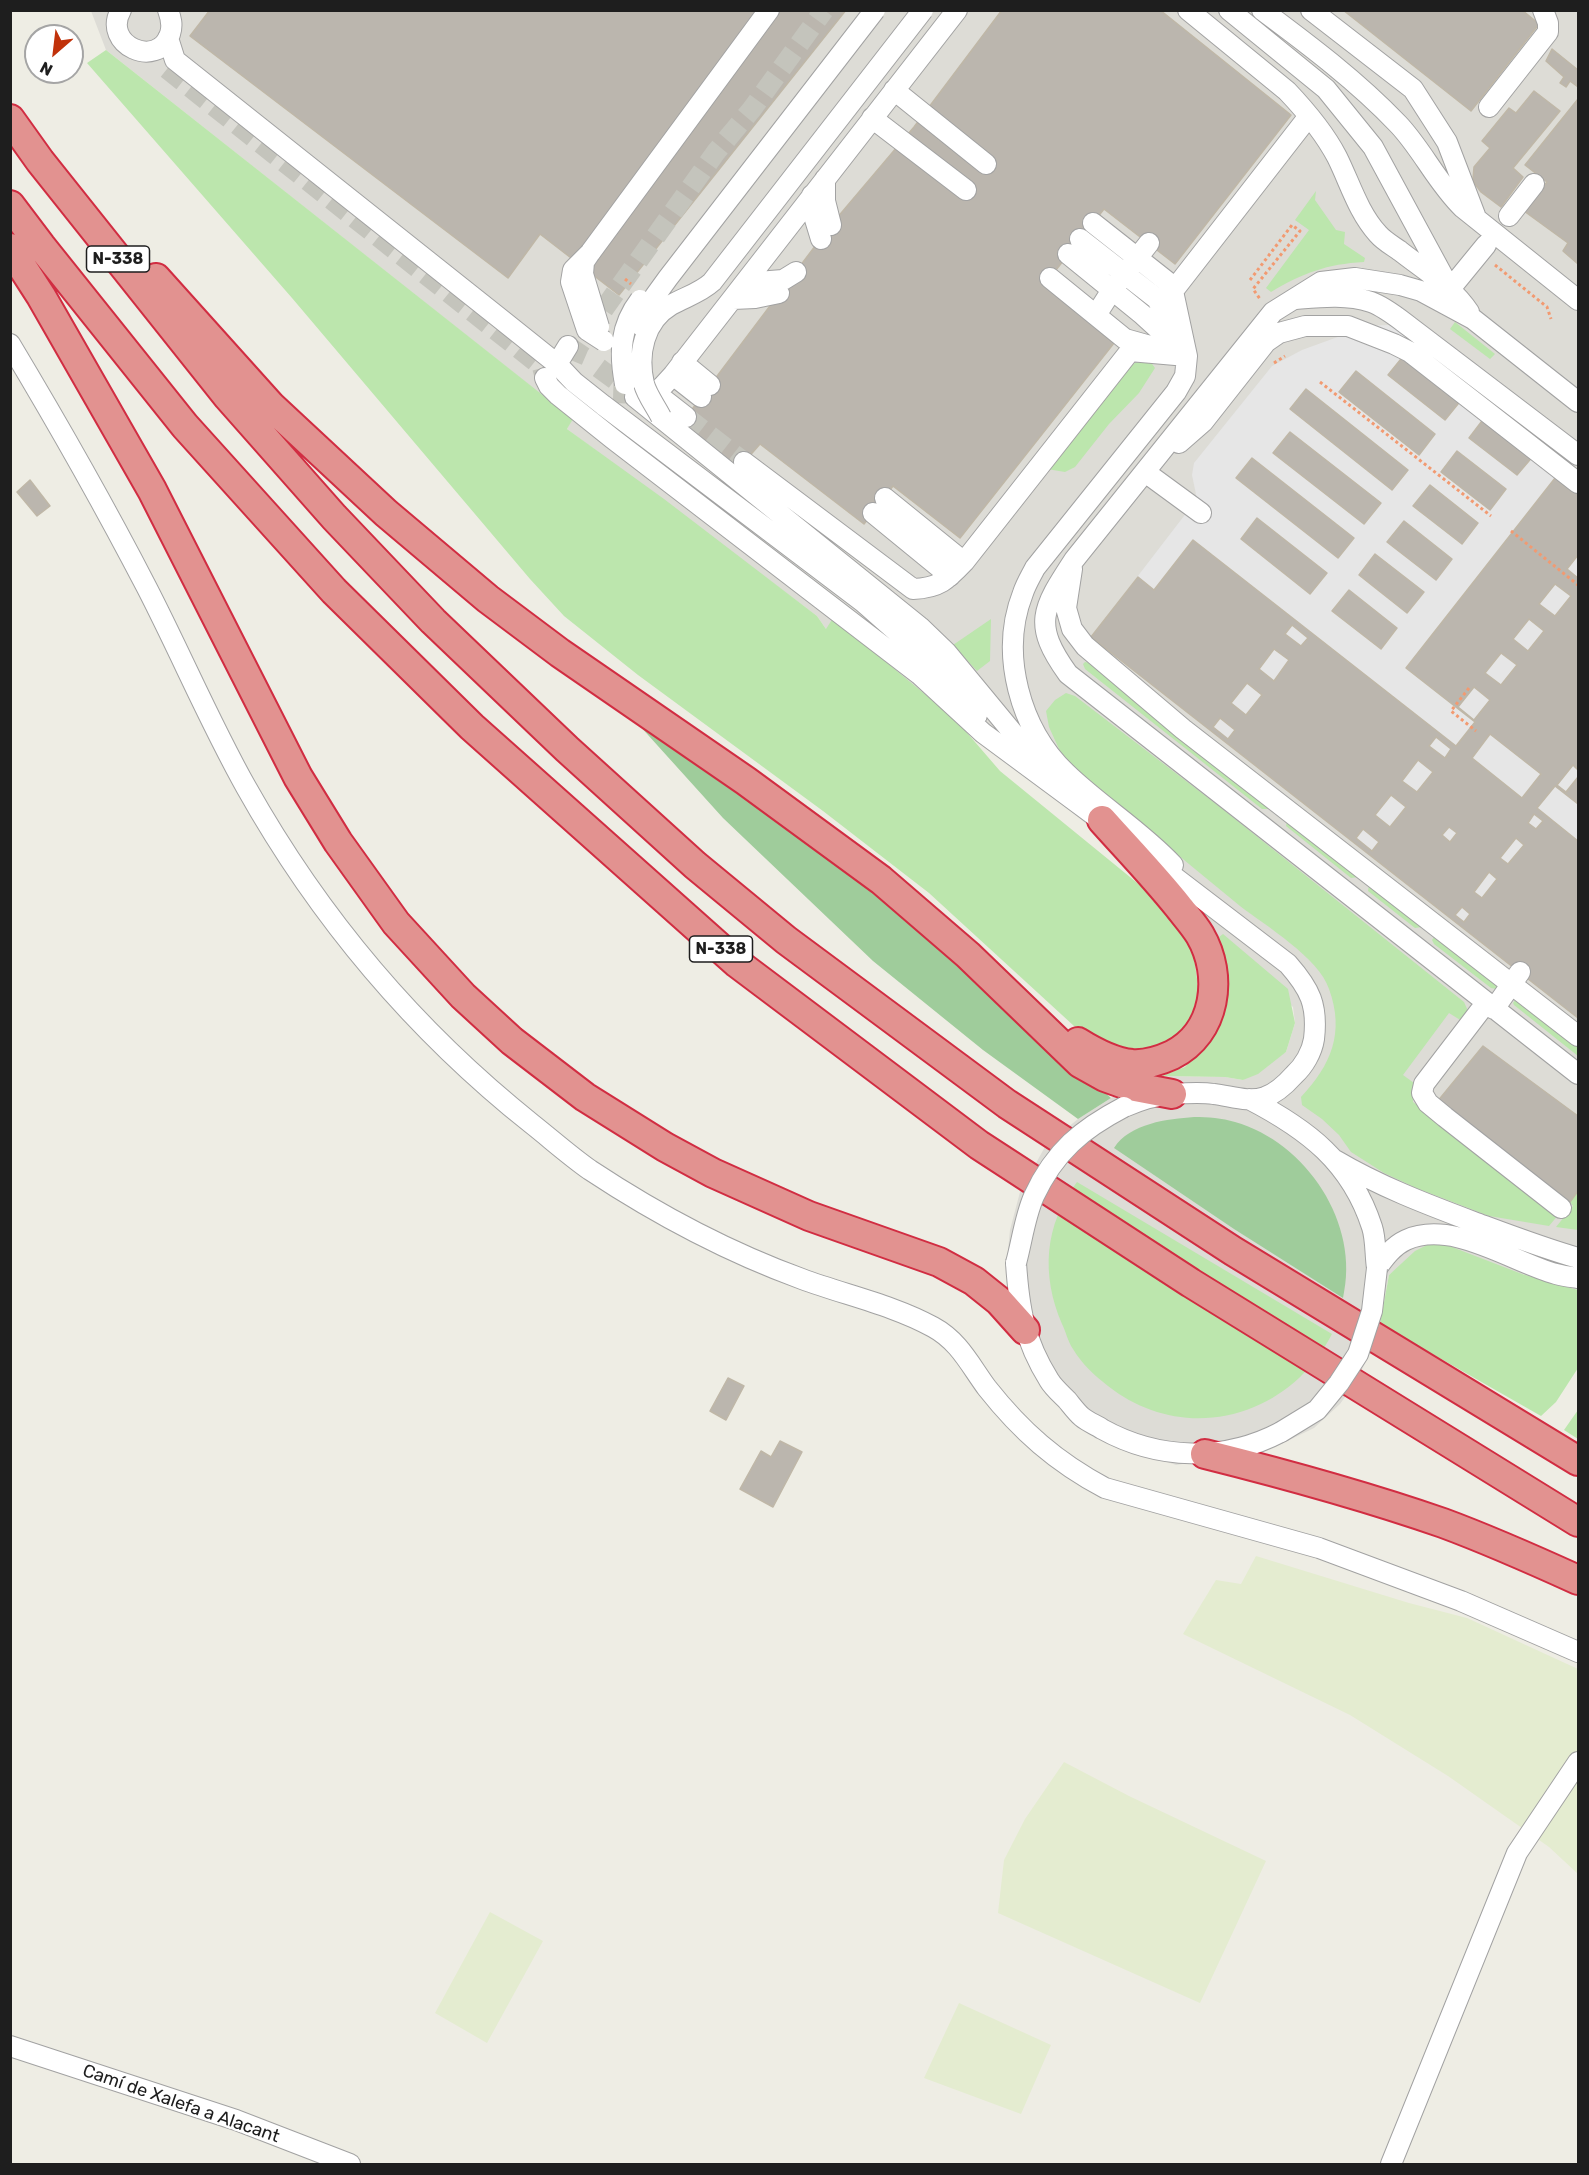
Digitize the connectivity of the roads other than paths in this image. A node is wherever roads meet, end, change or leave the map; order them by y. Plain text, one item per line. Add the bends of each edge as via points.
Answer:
1 (121, 10) edge
2 (769, 10) edge
3 (875, 10) edge
4 (923, 10) edge
5 (957, 10) edge
6 (1188, 10) edge
7 (1229, 10) edge
8 (1262, 10) edge
9 (1311, 10) edge
10 (1543, 10) edge
11 (169, 11) edge
12 (168, 38) junction
13 (891, 93) junction
14 (10, 106) edge
15 (1489, 107) dead end
16 (874, 115) junction
17 (1310, 116) junction
18 (10, 119) edge
19 (825, 179) junction
20 (1534, 184) dead end
21 (812, 195) junction
22 (10, 205) edge
23 (1509, 216) dead end
24 (1476, 218) junction
25 (1486, 245) dead end
26 (10, 248) edge
27 (1071, 250) junction
28 (796, 272) dead end
29 (668, 278) junction
30 (1120, 281) junction
31 (745, 283) junction
32 (1450, 289) junction
33 (1173, 291) junction
34 (779, 294) dead end
35 (733, 299) junction
36 (1291, 299) junction
37 (1578, 300) edge
38 (1473, 319) junction
39 (10, 344) edge
40 (568, 346) dead end
41 (607, 348) junction
42 (1187, 356) junction
43 (678, 369) junction
44 (551, 371) junction
45 (625, 384) junction
46 (706, 391) dead end
47 (1578, 402) edge
48 (661, 417) junction
49 (686, 417) tunnel mouth
50 (1578, 455) edge
51 (744, 462) tunnel mouth
52 (1145, 472) junction
53 (1578, 483) edge
54 (1201, 513) dead end
55 (1074, 560) junction
56 (954, 572) junction
57 (1012, 755) junction
58 (800, 820) junction
59 (1102, 820) junction
60 (1191, 892) junction
61 (1440, 919) junction
62 (1516, 978) junction
63 (1468, 989) junction
64 (1490, 1006) junction
65 (1578, 1036) edge
66 (1578, 1074) edge
67 (1172, 1094) junction
68 (1250, 1099) junction
69 (1335, 1160) junction
70 (1561, 1208) dead end
71 (1578, 1258) edge
72 (1377, 1268) junction
73 (1578, 1278) edge
74 (1025, 1330) junction
75 (1205, 1454) junction
76 (1578, 1461) edge
77 (1578, 1522) edge
78 (1578, 1580) edge
79 (1578, 1652) edge
80 (1578, 1762) edge
81 (10, 2046) edge
82 (350, 2164) edge
83 (1391, 2164) edge

1 - 12 street via 118,32 128,47 146,52 163,45
2 - 41 street, bridge via 590,253 573,270 571,282 587,330
3 - 29 street, bridge
4 - 48 street, bridge via 712,282 671,305 652,321 643,342 642,366 644,384
5 - 13 street
6 - 17 street via 1287,91
7 - 32 street via 1326,89 1373,147
8 - 24 street via 1312,47 1398,124 1451,196
9 - 24 street via 1413,89 1447,142
10 - 15 street via 1548,32
11 - 12 street
12 - 44 street via 175,60
13 - 16 street
13 - 16 street via 976,177
14 - 58 highway via 126,245 271,406 386,513 488,599 560,653
16 - 19 street
17 - 32 street via 1337,156 1368,221 1380,236
17 - 33 street
18 - 76 highway, N-338 via 220,388 334,517 433,621 696,865 786,940 1007,1104 1233,1251
19 - 21 street
19 - 21 street via 826,232 814,216
20 - 23 street
21 - 31 street
22 - 77 highway, N-338 via 185,426 334,591 472,727 737,963 979,1145 1201,1289
24 - 37 street
25 - 32 street
26 - 74 highway via 152,490 304,786 396,923 463,996 512,1041 585,1097 665,1147 712,1173 809,1216 939,1262 974,1281
27 - 30 street
27 - 30 street
27 - 30 street
28 - 31 street via 783,280
29 - 41 street via 644,286 626,301
29 - 45 street, bridge via 649,291 628,318 621,347
29 - 48 street, bridge via 644,315 632,358 634,380
30 - 33 street via 1169,283
30 - 42 street via 1143,315
30 - 42 street via 1162,290
30 - 42 street via 1125,339
31 - 35 street
32 - 38 street
33 - 42 street
34 - 35 street
35 - 43 street
36 - 38 street via 1321,282 1355,278 1421,291
36 - 50 street via 1336,297 1381,307
36 - 52 street via 1273,312
38 - 47 street
39 - 79 street via 146,586 245,786 294,866 380,980 495,1094 588,1168 661,1213 731,1250 936,1329 961,1348 986,1386 1027,1435 1073,1470 1105,1488 1319,1548
40 - 44 street
41 - 45 street
42 - 56 street via 1130,351
42 - 60 street via 1185,376 1176,392 1035,568 1022,594 1014,670 1035,732 1048,752 1068,775 1159,850
43 - 46 street
43 - 49 street via 654,392
44 - 57 street via 574,382 863,602 930,661
44 - 57 street via 549,386 919,674
45 - 48 street, bridge
48 - 59 street via 877,591 947,653 1018,739
51 - 56 street via 913,589 927,589
52 - 53 street via 1203,422 1266,342 1279,333 1305,326 1348,326 1410,352
52 - 54 street
52 - 55 street
55 - 61 street via 1066,608 1072,628 1085,646 1183,729 1287,802
55 - 63 street via 1054,591 1046,614 1045,633 1068,675
56 - 56 street via 876,509
57 - 59 street
58 - 59 highway via 856,855 960,934 1069,1036 1099,1055 1132,1064 1157,1062 1196,1038 1207,1019 1213,999 1208,956 1200,935 1184,914
58 - 67 highway via 880,880 968,955 1080,1063 1130,1086
59 - 60 street
60 - 68 street via 1288,964 1313,1000 1313,1047 1301,1069 1282,1088
61 - 62 street
61 - 63 street via 1424,941 1426,948
62 - 64 street
62 - 65 street
63 - 64 street
64 - 66 street
64 - 70 street via 1424,1084 1422,1094 1445,1117
67 - 68 street
67 - 74 street, bridge via 1147,1097 1095,1122 1070,1142 1049,1169 1033,1197 1016,1263
68 - 69 street via 1300,1127
69 - 71 street via 1415,1200 1540,1248
69 - 72 street via 1358,1194 1372,1228
72 - 73 street via 1390,1251 1428,1233 1464,1238 1556,1274
72 - 75 street, bridge via 1372,1311 1358,1354 1317,1410 1259,1444
74 - 75 street via 1050,1382 1082,1417 1124,1441 1175,1454
75 - 78 highway via 1344,1491 1444,1524
80 - 83 street via 1517,1853
81 - 82 street, Camí de Xalefa a Alacant via 236,2120

